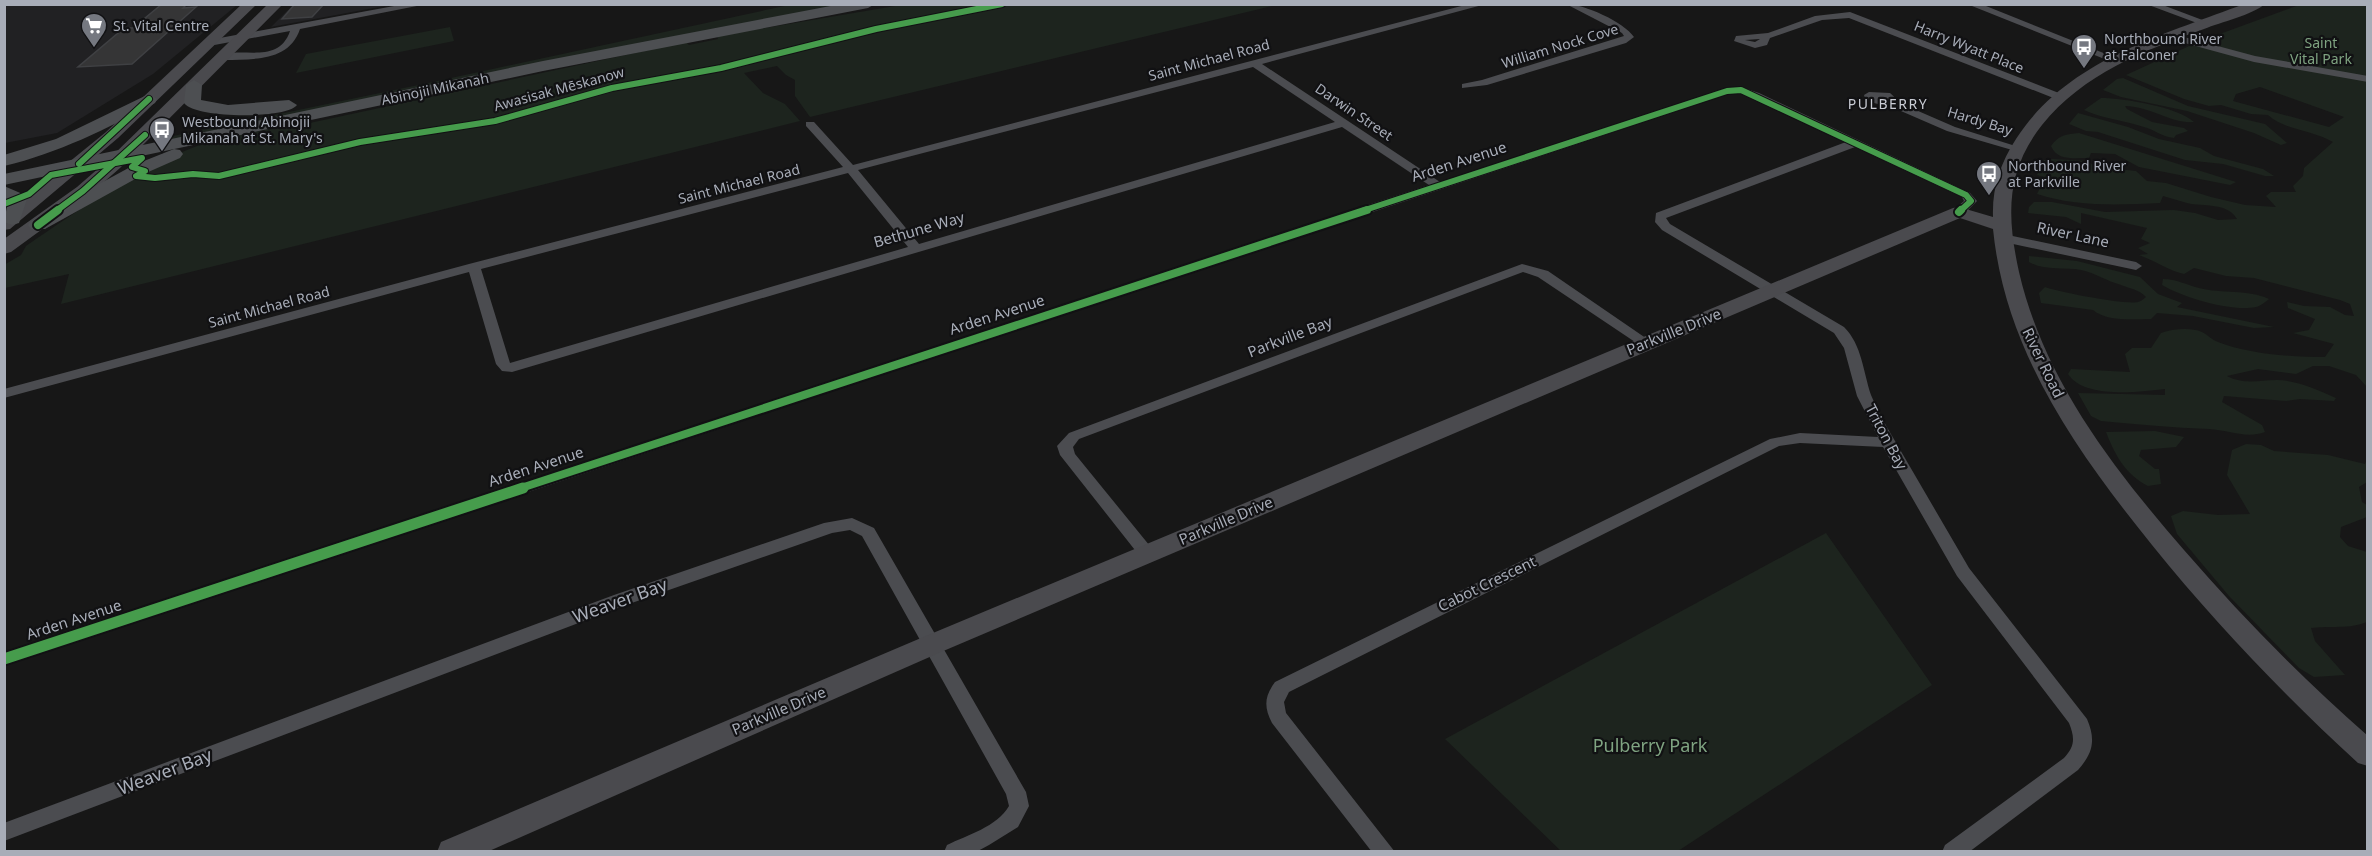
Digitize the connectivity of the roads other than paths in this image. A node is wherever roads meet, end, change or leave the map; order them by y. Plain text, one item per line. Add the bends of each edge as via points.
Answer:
1 (250, 4) edge
2 (276, 4) edge
3 (423, 4) edge
4 (779, 4) edge
5 (867, 4) edge
6 (1482, 4) edge
7 (1570, 4) edge
8 (1971, 4) edge
9 (2150, 4) edge
10 (2258, 4) edge
11 (2208, 24) junction
12 (295, 29) junction
13 (1766, 36) dead end
14 (244, 37) junction
15 (2173, 37) junction
16 (209, 43) junction
17 (224, 57) junction
18 (2116, 60) junction
19 (1254, 64) junction
20 (2367, 79) edge
21 (194, 85) junction
22 (1466, 86) dead end
23 (2060, 97) junction
24 (149, 99) junction
25 (290, 105) junction
26 (1898, 106) dead end
27 (1344, 123) junction
28 (810, 124) dead end
29 (248, 128) junction
30 (145, 135) junction
31 (1855, 143) junction
32 (101, 144) junction
33 (2019, 148) junction
34 (124, 154) junction
35 (4, 162) edge
36 (79, 164) junction
37 (852, 170) junction
38 (4, 180) edge
39 (1437, 185) junction
40 (4, 192) edge
41 (1959, 212) junction
42 (8, 222) edge
43 (38, 225) junction
44 (2003, 232) junction
45 (4, 248) edge
46 (915, 248) junction
47 (2136, 266) dead end
48 (474, 267) junction
49 (1775, 290) junction
50 (1646, 343) junction
51 (4, 393) edge
52 (1887, 442) junction
53 (1148, 555) junction
54 (931, 645) junction
55 (4, 659) edge
56 (2367, 754) edge
57 (4, 832) edge
58 (452, 852) edge
59 (954, 852) edge
60 (1385, 852) edge
61 (1952, 852) edge

1 - 16 street
2 - 14 street
3 - 12 street
4 - 25 main road, Abinojii Mikanah
5 - 29 main road, Abinojii Mikanah
6 - 19 street, Saint Michael Road
7 - 22 street, William Nock Cove via 1625,31 1629,37
8 - 18 street
9 - 11 street
10 - 11 street, River Road
11 - 15 street, River Road
12 - 14 street
12 - 17 street via 278,51
13 - 23 street, Harry Wyatt Place via 1830,15 1850,15
14 - 16 street
14 - 17 street
15 - 18 street, River Road
15 - 20 street via 2254,59
16 - 24 street
17 - 21 street
18 - 23 street, River Road
19 - 27 street, Darwin Street
19 - 37 street, Saint Michael Road
21 - 25 main road via 192,103 202,108 242,110
21 - 30 street
23 - 33 street, River Road
24 - 32 street
24 - 35 main road via 89,131
25 - 30 main road, Abinojii Mikanah
26 - 33 street, Hardy Bay via 1960,132
27 - 39 street, Darwin Street
27 - 46 street, Bethune Way
28 - 37 street
29 - 34 main road, Abinojii Mikanah
29 - 43 main road via 140,169
30 - 32 main road, Abinojii Mikanah
30 - 34 street
31 - 39 street, Arden Avenue via 1755,95 1733,90
31 - 41 street, Arden Avenue via 1966,195 1971,201
31 - 49 street, Triton Bay via 1660,216 1666,227
32 - 35 main road, Abinojii Mikanah
32 - 36 street
33 - 44 street, River Road via 2004,186
34 - 36 main road, Abinojii Mikanah
34 - 43 street
36 - 38 main road, Abinojii Mikanah
36 - 42 street
37 - 46 street
37 - 48 street, Saint Michael Road
39 - 55 street, Arden Avenue
40 - 42 main road via 18,199
41 - 44 street
41 - 49 street, Parkville Drive
43 - 45 street
44 - 47 street, River Lane
44 - 56 street, River Road via 2019,310 2036,355 2086,441 2129,501 2198,584
46 - 48 street, Bethune Way via 512,368 504,366
48 - 51 street, Saint Michael Road
49 - 50 street, Parkville Drive
49 - 52 street, Triton Bay via 1846,337 1864,396
50 - 53 street, Parkville Drive
50 - 53 street, Parkville Bay via 1544,274 1522,268 1074,436 1065,446 1068,455
52 - 60 street, Cabot Crescent via 1800,438 1775,441 1282,687 1274,696 1273,708 1279,718
52 - 61 street, Triton Bay via 1963,572 2072,711 2085,735 2082,752 2071,764
53 - 54 street, Parkville Drive
54 - 57 street, Weaver Bay via 868,532 852,524 830,526 620,600
54 - 58 street, Parkville Drive
54 - 59 street, Weaver Bay via 1016,792 1019,805 1014,818 999,829

